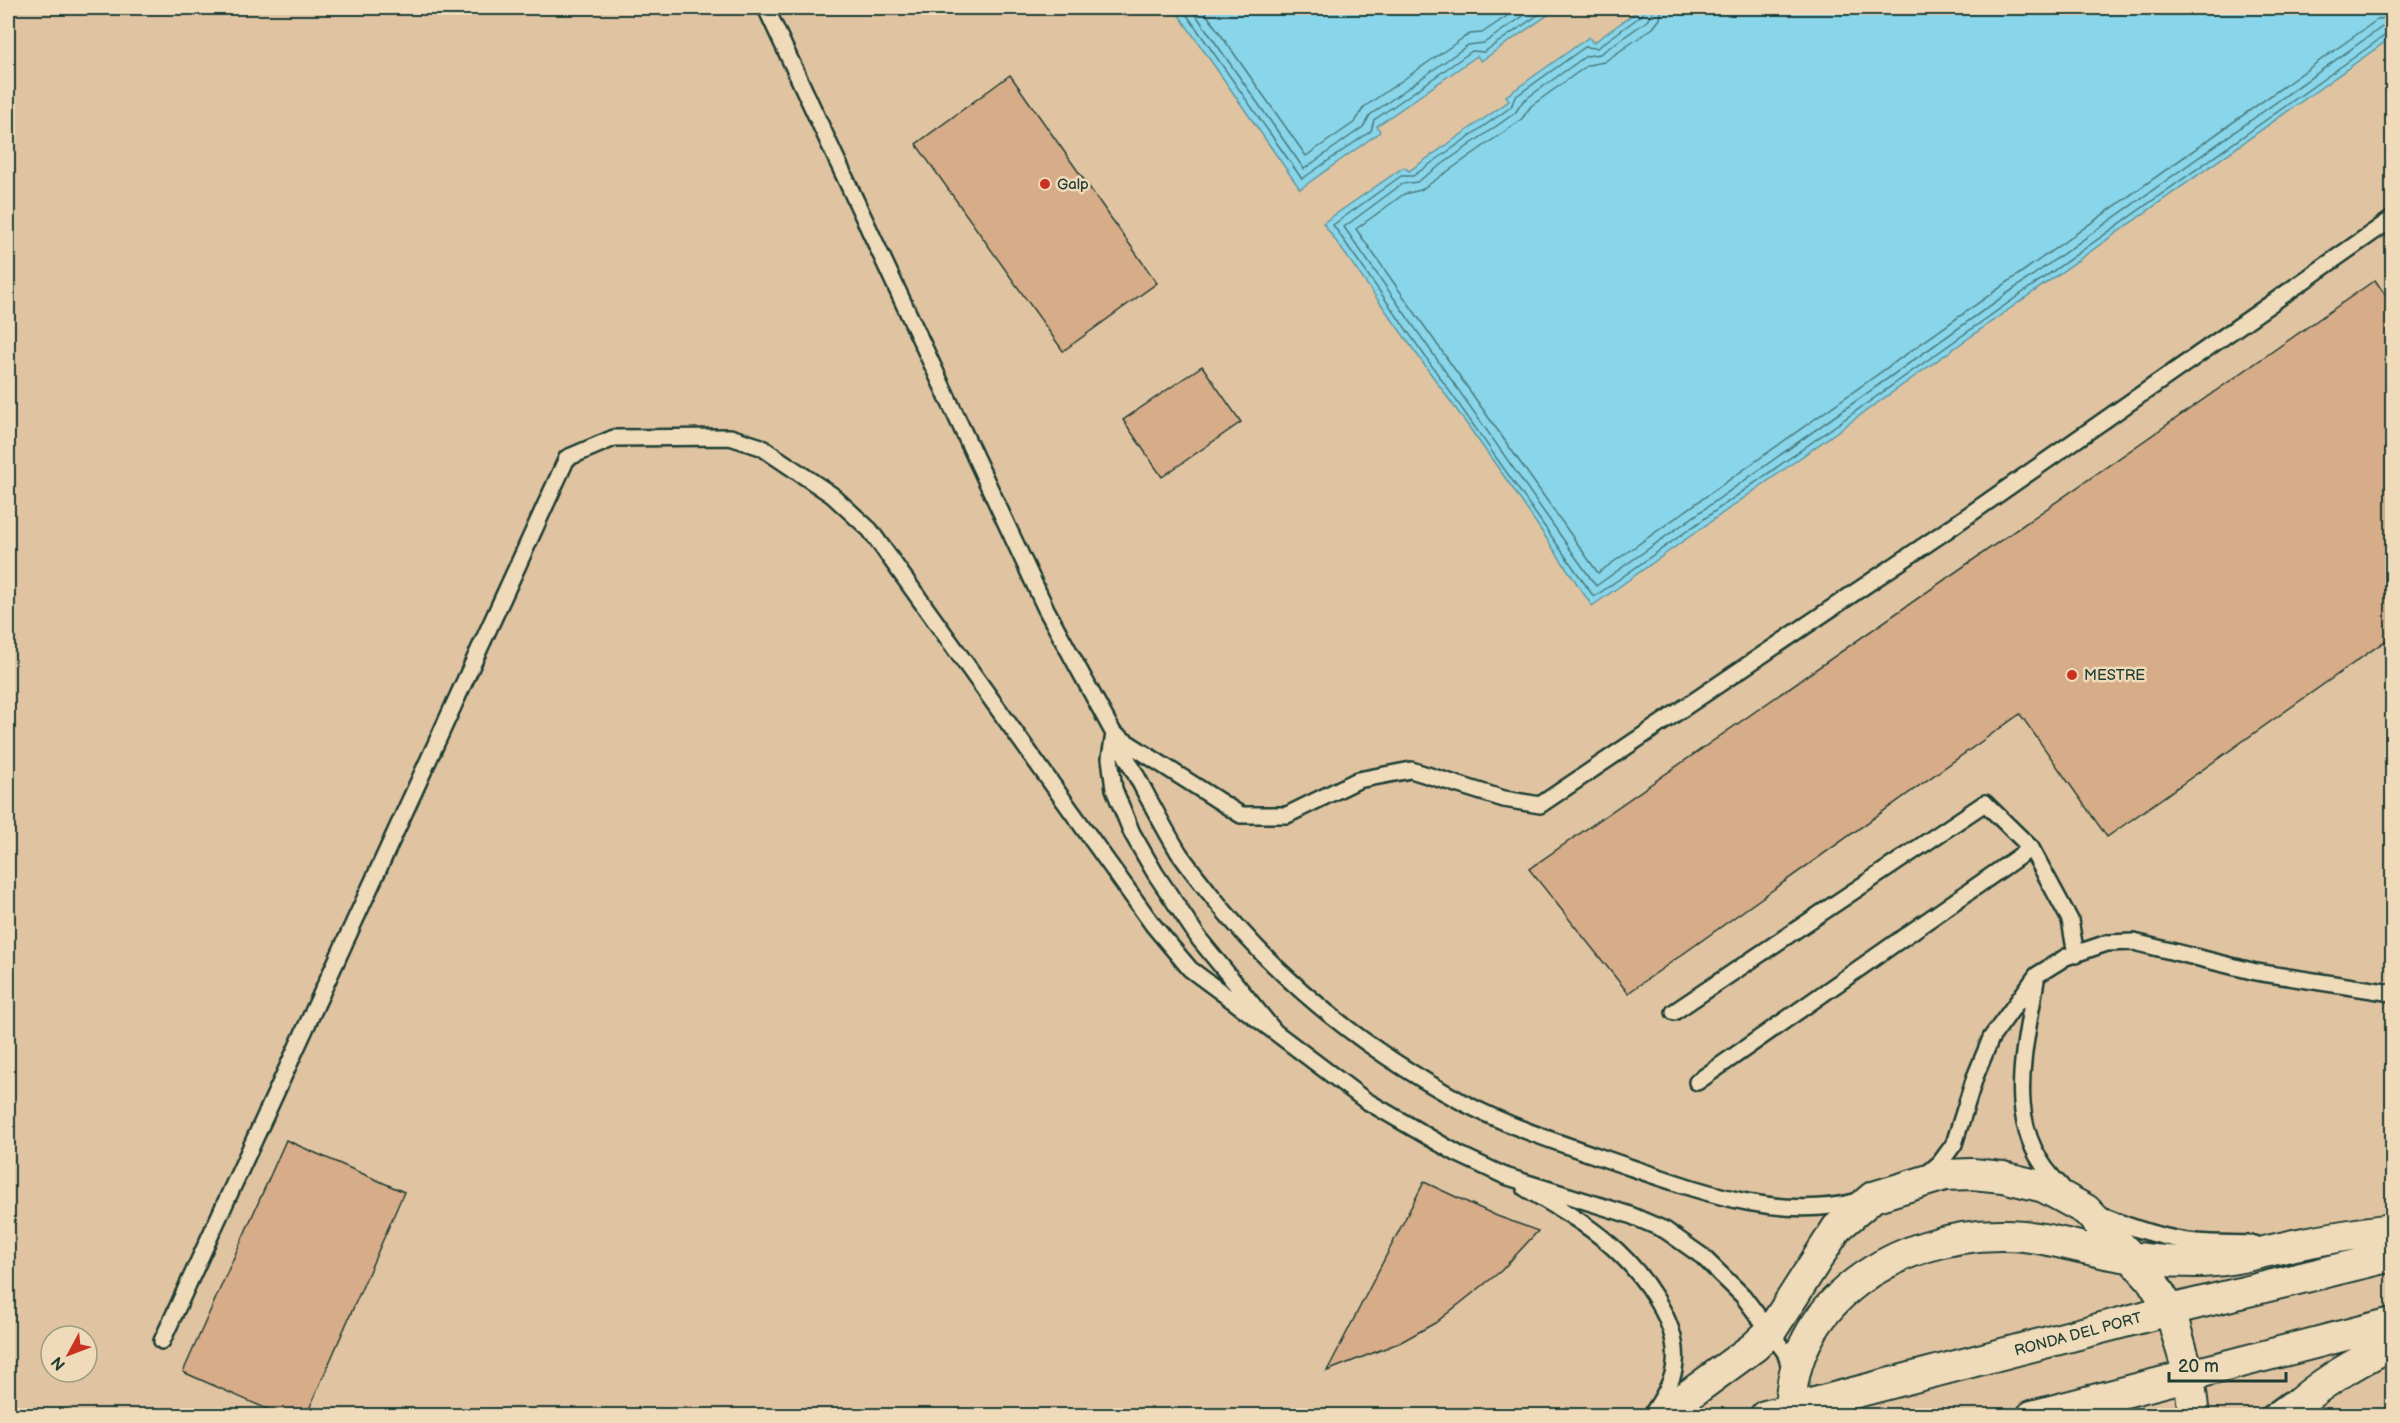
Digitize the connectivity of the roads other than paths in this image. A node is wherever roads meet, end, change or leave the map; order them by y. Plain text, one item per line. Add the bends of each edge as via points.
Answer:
1 (766, 8) edge
2 (2392, 219) edge
3 (1114, 734) junction
4 (2031, 849) junction
5 (2076, 955) junction
6 (2037, 975) junction
7 (2392, 993) edge
8 (1674, 1012) dead end
9 (1275, 1032) junction
10 (1697, 1082) dead end
11 (1505, 1176) junction
12 (1917, 1182) junction
13 (1873, 1197) junction
14 (2086, 1210) junction
15 (2392, 1229) edge
16 (2299, 1244) junction
17 (2392, 1256) edge
18 (2133, 1258) junction
19 (2170, 1310) junction
20 (2392, 1323) edge
21 (1771, 1331) junction
22 (162, 1341) dead end
23 (2392, 1344) edge
24 (2338, 1373) junction
25 (2189, 1375) junction
26 (1793, 1376) junction
27 (1782, 1413) edge
28 (1650, 1416) edge
29 (1660, 1416) edge
30 (2032, 1416) edge
31 (2194, 1416) edge
32 (2266, 1416) edge
33 (2285, 1416) edge

1 - 3 lane via 1046,609
2 - 3 lane via 1940,535 1540,805 1503,799 1411,770 1358,780 1287,815 1241,815
3 - 9 lane via 1110,758 1114,789 1132,832 1200,940
3 - 13 lane via 1180,855 1227,916 1315,1002 1409,1071 1464,1103 1547,1139 1701,1192 1801,1209 1838,1207
4 - 5 lane via 2070,920
4 - 8 lane via 1985,802
4 - 10 lane
5 - 6 lane
5 - 7 lane via 2107,943 2134,942 2256,972
6 - 12 lane via 1991,1038 1954,1144 1940,1163
6 - 14 lane via 2021,1070 2020,1100 2038,1160
9 - 11 lane via 1365,1100 1458,1154
9 - 22 lane via 1190,969 1153,925 870,530 832,495 761,447 730,437 614,438 567,458
11 - 21 lane via 1630,1215 1665,1230 1702,1256 1743,1296
11 - 28 lane via 1605,1240 1656,1297 1674,1344 1674,1369
12 - 13 street
12 - 14 street via 1945,1175 2003,1177 2044,1187
13 - 21 street via 1837,1228
14 - 16 lane via 2139,1230 2187,1241
14 - 18 street
15 - 16 street
16 - 18 street via 2235,1260
17 - 19 street, RONDA DEL PORT
18 - 19 street
18 - 26 street via 2034,1236 1982,1235 1930,1246 1883,1265 1842,1293 1815,1324
19 - 25 street
19 - 27 street, RONDA DEL PORT
20 - 25 street
21 - 26 lane via 1785,1352
21 - 29 street
23 - 24 street
24 - 32 lane
24 - 33 street
25 - 30 street
25 - 31 street
26 - 27 street

